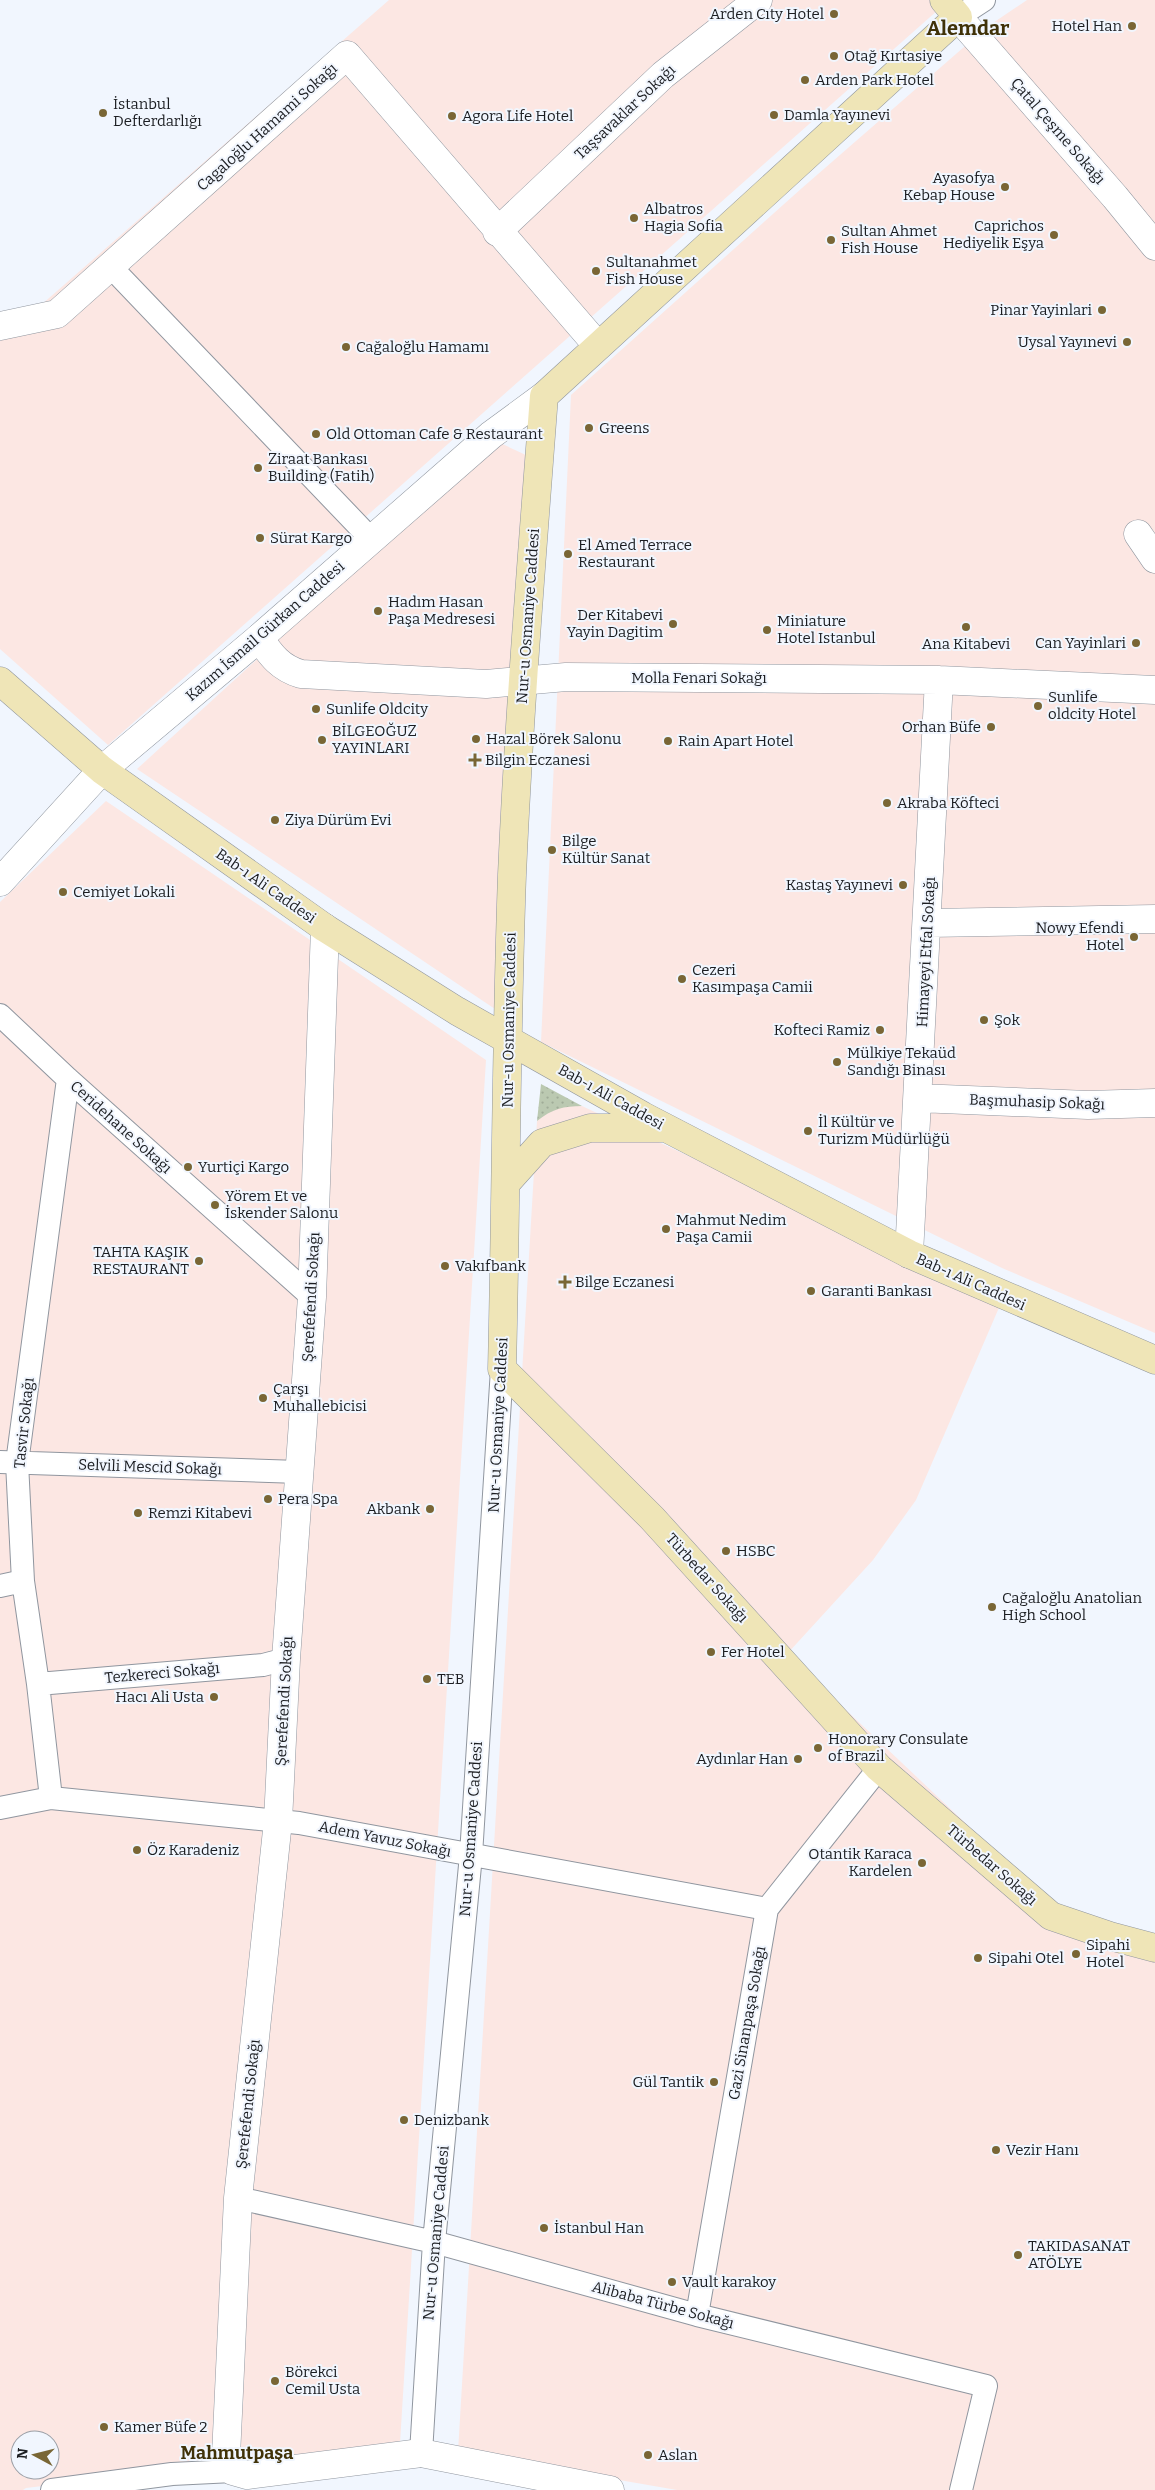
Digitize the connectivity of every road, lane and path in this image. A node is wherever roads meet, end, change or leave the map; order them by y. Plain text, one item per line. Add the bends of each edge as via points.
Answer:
1 (758, 0) edge
2 (984, 0) edge
3 (952, 9) edge
4 (497, 232) junction
5 (1155, 246) edge
6 (110, 266) junction
7 (0, 326) edge
8 (598, 346) junction
9 (544, 396) junction
10 (1138, 534) dead end
11 (371, 539) junction
12 (1155, 559) edge
13 (259, 638) junction
14 (939, 680) junction
15 (0, 681) edge
16 (523, 682) junction
17 (1155, 690) edge
18 (102, 770) junction
19 (0, 882) edge
20 (1155, 919) edge
21 (928, 923) junction
22 (325, 928) junction
23 (0, 1015) edge
24 (507, 1039) junction
25 (68, 1079) junction
26 (918, 1098) junction
27 (1155, 1104) edge
28 (666, 1128) junction
29 (507, 1182) junction
30 (909, 1254) junction
31 (312, 1298) junction
32 (1155, 1360) edge
33 (502, 1369) junction
34 (9, 1463) edge
35 (299, 1472) junction
36 (23, 1581) junction
37 (0, 1586) edge
38 (286, 1659) junction
39 (38, 1684) junction
40 (879, 1768) junction
41 (51, 1798) junction
42 (0, 1808) edge
43 (278, 1821) junction
44 (471, 1855) junction
45 (767, 1909) junction
46 (1155, 1948) edge
47 (238, 2198) junction
48 (434, 2242) junction
49 (697, 2316) junction
50 (421, 2453) junction
51 (233, 2472) junction
52 (52, 2490) edge
53 (610, 2490) edge
54 (961, 2490) edge

1 - 4 street, Taşsavaklar Sokağı via 663,75
2 - 3 street
3 - 5 street, Çatal Çeşme Sokağı
3 - 8 main road
4 - 6 street, Cagaloğlu Hamami Sokağı via 347,55
4 - 8 street, Cagaloğlu Hamami Sokağı
6 - 7 street, Cagaloğlu Hamami Sokağı via 57,314
6 - 11 street
8 - 9 main road
9 - 11 street, Kazım İsmail Gürkan Caddesi via 491,435
9 - 16 main road, Nur-u Osmaniye Caddesi
10 - 12 street
11 - 13 street, Kazım İsmail Gürkan Caddesi
13 - 16 street, Molla Fenari Sokağı via 272,658 288,670 301,674 486,684
13 - 18 street, Kazım İsmail Gürkan Caddesi
14 - 16 street, Molla Fenari Sokağı via 566,677
14 - 17 street, Molla Fenari Sokağı
14 - 21 street, Himayeyi Etfal Sokağı
15 - 18 main road, Bab-ı Ali Caddesi
16 - 24 main road, Nur-u Osmaniye Caddesi
18 - 19 street, Kazım İsmail Gürkan Caddesi
18 - 22 main road, Bab-ı Ali Caddesi
20 - 21 street
21 - 26 street, Himayeyi Etfal Sokağı
22 - 24 main road, Bab-ı Ali Caddesi
22 - 31 street, Şerefefendi Sokağı
23 - 25 street, Ceridehane Sokağı
24 - 28 main road, Bab-ı Ali Caddesi
24 - 29 main road, Nur-u Osmaniye Caddesi
25 - 31 street, Ceridehane Sokağı
25 - 34 street, Tasvir Sokağı
26 - 27 street, Başmuhasip Sokağı via 1088,1105
26 - 30 street, Himayeyi Etfal Sokağı
28 - 29 main road via 590,1128 542,1143
28 - 30 main road, Bab-ı Ali Caddesi
29 - 33 main road, Nur-u Osmaniye Caddesi
30 - 32 main road, Bab-ı Ali Caddesi
31 - 35 street, Şerefefendi Sokağı
33 - 40 main road, Türbedar Sokağı via 652,1518
33 - 44 street, Nur-u Osmaniye Caddesi
34 - 35 street, Selvili Mescid Sokağı
34 - 36 street, Tasvir Sokağı
35 - 38 street, Şerefefendi Sokağı
36 - 37 street
36 - 39 street, Tasvir Sokağı
38 - 39 street, Tezkereci Sokağı via 263,1664
38 - 43 street, Şerefefendi Sokağı
39 - 41 street, Tasvir Sokağı
40 - 45 street, Gazi Sinanpaşa Sokağı
40 - 46 main road, Türbedar Sokağı via 1051,1916
41 - 42 street, Adem Yavuz Sokağı
41 - 43 street, Adem Yavuz Sokağı
43 - 44 street, Adem Yavuz Sokağı
43 - 47 street, Şerefefendi Sokağı
44 - 45 street, Adem Yavuz Sokağı
44 - 48 street, Nur-u Osmaniye Caddesi
45 - 49 street, Gazi Sinanpaşa Sokağı
47 - 48 street, Alibaba Türbe Sokağı
47 - 51 street, Şerefefendi Sokağı via 226,2456
48 - 49 street, Alibaba Türbe Sokağı
48 - 50 street, Nur-u Osmaniye Caddesi
49 - 54 street, Alibaba Türbe Sokağı via 986,2386
50 - 51 street via 247,2475
50 - 53 street
51 - 52 street via 172,2474

